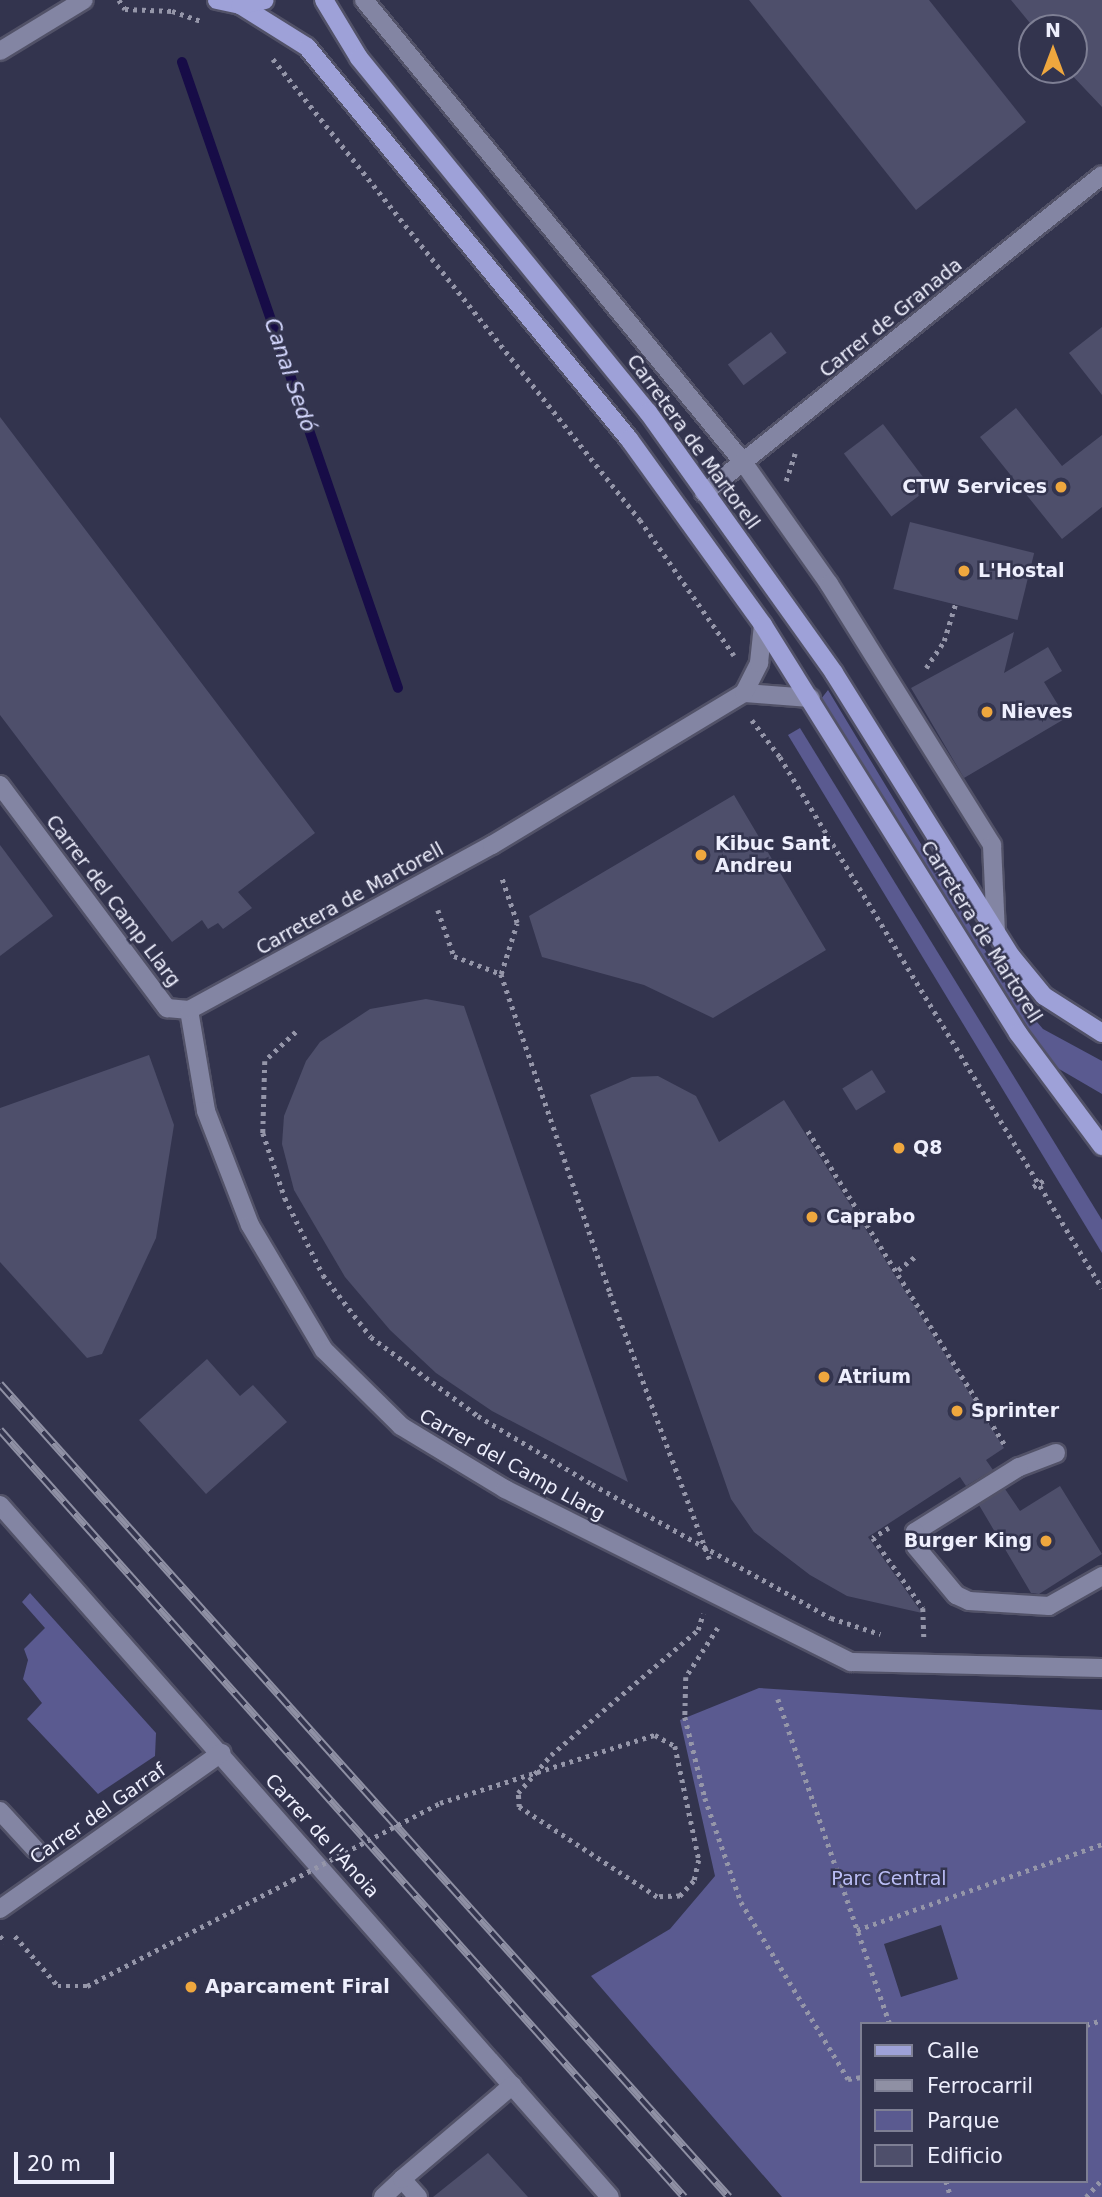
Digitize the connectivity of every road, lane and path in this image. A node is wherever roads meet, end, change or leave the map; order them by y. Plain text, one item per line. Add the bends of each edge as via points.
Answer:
1 (84, 0) edge
2 (119, 0) edge
3 (217, 0) edge
4 (265, 0) edge
5 (324, 0) edge
6 (364, 0) edge
7 (240, 5) junction
8 (211, 25) dead end
9 (0, 51) edge
10 (268, 55) dead end
11 (1102, 174) edge
12 (797, 445) dead end
13 (743, 462) junction
14 (704, 493) junction
15 (773, 503) junction
16 (955, 604) dead end
17 (763, 625) junction
18 (926, 668) dead end
19 (744, 692) junction
20 (811, 698) junction
21 (0, 785) edge
22 (501, 876) dead end
23 (439, 910) dead end
24 (996, 932) junction
25 (501, 974) junction
26 (190, 1010) junction
27 (296, 1032) dead end
28 (1102, 1033) edge
29 (808, 1131) dead end
30 (1102, 1146) edge
31 (1046, 1179) dead end
32 (1040, 1184) junction
33 (1033, 1187) dead end
34 (916, 1256) dead end
35 (898, 1270) dead end
36 (1102, 1288) edge
37 (1007, 1431) dead end
38 (1001, 1435) dead end
39 (1010, 1454) dead end
40 (1056, 1454) dead end
41 (0, 1505) edge
42 (896, 1524) dead end
43 (703, 1547) junction
44 (712, 1567) dead end
45 (1102, 1576) edge
46 (709, 1595) junction
47 (718, 1628) dead end
48 (891, 1635) dead end
49 (918, 1638) dead end
50 (1102, 1668) edge
51 (778, 1699) dead end
52 (221, 1753) junction
53 (0, 1811) edge
54 (1102, 1844) edge
55 (35, 1849) dead end
56 (0, 1909) edge
57 (857, 1930) junction
58 (0, 1936) edge
59 (15, 1936) dead end
60 (5, 1942) dead end
61 (889, 2022) edge
62 (860, 2077) edge
63 (513, 2085) junction
64 (402, 2179) junction
65 (1102, 2179) edge
66 (383, 2197) edge
67 (418, 2197) edge
68 (610, 2197) edge
69 (1086, 2197) edge

1 - 9 street
2 - 8 path via 125,9 172,11
3 - 7 main road, Carretera de Martorell
4 - 7 main road, Carretera de Martorell
5 - 14 main road, Carretera de Martorell via 359,58 600,351
6 - 13 street, Carretera de Martorell
7 - 17 main road, Carretera de Martorell via 307,47 351,95 629,439
10 - 19 path via 288,71 640,520 728,642
11 - 13 street, Carrer de Granada
12 - 15 path via 787,480
13 - 14 street, Carrer de Granada
13 - 15 street, Carretera de Martorell
14 - 24 main road, Carretera de Martorell via 834,673
15 - 24 street, Carretera de Martorell via 992,845
16 - 18 path via 944,641
17 - 19 street via 759,663
17 - 20 main road, Carretera de Martorell
19 - 20 street
19 - 26 street, Carretera de Martorell via 492,845
19 - 32 path via 756,728 780,757
20 - 30 main road, Carretera de Martorell via 1018,1033
21 - 26 street, Carrer del Camp Llarg via 167,1009
22 - 25 path via 517,923
23 - 25 path via 454,956
24 - 28 main road, Carretera de Martorell via 1044,996
25 - 43 path
26 - 46 street, Carrer del Camp Llarg via 206,1111 250,1225 324,1350 401,1426 505,1489
27 - 43 path via 265,1061 263,1133 285,1198 323,1275 371,1337 478,1416
29 - 39 path
31 - 32 path
32 - 33 path
32 - 36 path
34 - 35 path
37 - 38 path
40 - 45 street via 1019,1467 915,1532 916,1548 956,1595 969,1601 1049,1606
41 - 52 street, Carrer de l'Anoia
42 - 49 path via 873,1538 923,1608 926,1636
43 - 44 path
43 - 48 path via 831,1618
46 - 50 street, Carrer del Camp Llarg via 851,1661
46 - 59 path, bridge via 698,1630 551,1755 518,1793 519,1807 657,1897 680,1896 694,1881 699,1860 674,1746 655,1735 440,1803 87,1986 58,1986
47 - 62 path via 686,1677 685,1717 705,1798 741,1902 848,2079
51 - 57 path
52 - 56 street, Carrer del Garraf
52 - 63 street, Carrer de l'Anoia
53 - 55 street
54 - 57 path
57 - 61 path
58 - 60 path
63 - 64 street
63 - 68 street, Carrer de l'Anoia
64 - 66 street
64 - 67 street
65 - 69 path

